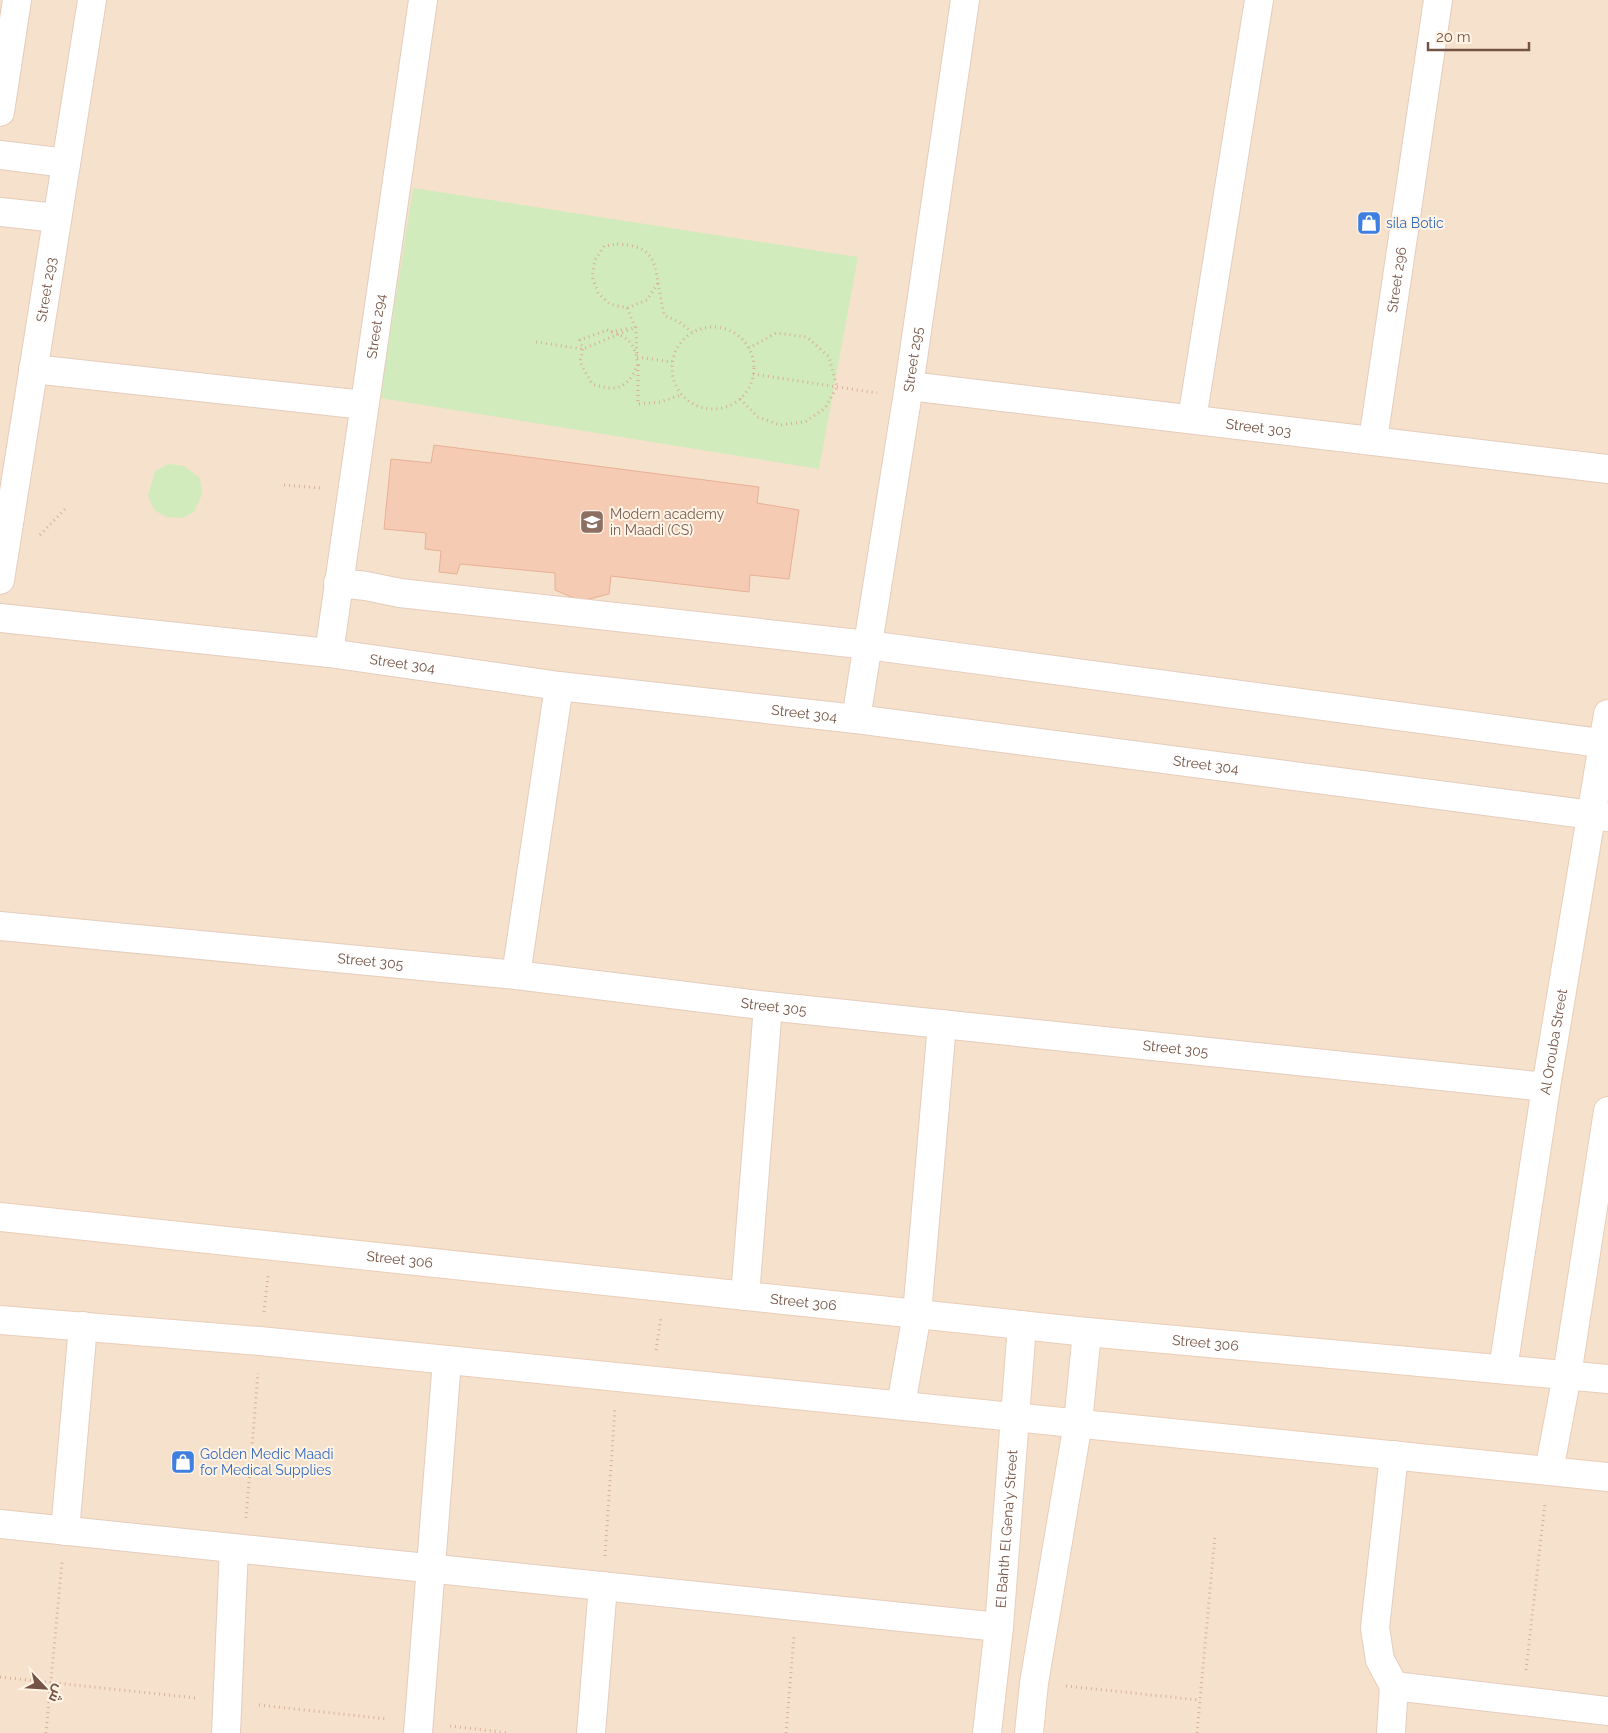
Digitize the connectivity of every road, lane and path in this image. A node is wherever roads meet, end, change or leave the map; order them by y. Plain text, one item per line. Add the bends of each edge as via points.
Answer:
1 (17, 0) edge
2 (92, 0) edge
3 (423, 0) edge
4 (965, 0) edge
5 (1259, 0) edge
6 (1438, 0) edge
7 (0, 112) edge
8 (0, 155) edge
9 (66, 163) junction
10 (0, 212) edge
11 (57, 218) junction
12 (658, 283) junction
13 (627, 308) junction
14 (636, 326) junction
15 (692, 332) junction
16 (591, 336) junction
17 (536, 342) dead end
18 (749, 348) junction
19 (583, 349) junction
20 (637, 357) junction
21 (672, 362) junction
22 (638, 364) junction
23 (33, 369) junction
24 (754, 374) junction
25 (837, 387) junction
26 (908, 392) junction
27 (681, 395) junction
28 (740, 399) junction
29 (364, 405) junction
30 (1192, 419) junction
31 (1373, 440) junction
32 (1608, 469) edge
33 (284, 485) dead end
34 (352, 491) junction
35 (0, 580) edge
36 (338, 583) junction
37 (0, 618) edge
38 (868, 645) junction
39 (329, 653) junction
40 (559, 686) junction
41 (1608, 714) edge
42 (856, 719) junction
43 (1606, 744) edge
44 (1600, 816) edge
45 (0, 926) edge
46 (516, 975) junction
47 (768, 1006) junction
48 (942, 1024) junction
49 (1546, 1087) junction
50 (1608, 1111) edge
51 (0, 1217) edge
52 (272, 1246) junction
53 (665, 1287) junction
54 (745, 1296) junction
55 (918, 1314) junction
56 (0, 1320) edge
57 (1022, 1325) junction
58 (83, 1326) junction
59 (1087, 1332) junction
60 (260, 1341) junction
61 (447, 1360) junction
62 (1503, 1369) junction
63 (1567, 1375) junction
64 (616, 1377) junction
65 (1608, 1379) edge
66 (652, 1380) junction
67 (901, 1405) junction
68 (1014, 1417) junction
69 (1078, 1423) junction
70 (1394, 1455) junction
71 (1549, 1471) junction
72 (1608, 1477) edge
73 (0, 1524) edge
74 (66, 1531) junction
75 (1215, 1535) dead end
76 (239, 1549) junction
77 (431, 1568) junction
78 (604, 1586) junction
79 (796, 1606) junction
80 (999, 1627) junction
81 (0, 1677) edge
82 (51, 1682) junction
83 (1034, 1683) junction
84 (1394, 1686) junction
85 (1200, 1700) junction
86 (1522, 1701) junction
87 (228, 1702) junction
88 (1608, 1711) edge
89 (418, 1728) edge
90 (46, 1733) edge
91 (226, 1733) edge
92 (509, 1733) edge
93 (591, 1733) edge
94 (786, 1733) edge
95 (988, 1733) edge
96 (1028, 1733) edge
97 (1196, 1733) edge
98 (1391, 1733) edge

1 - 7 street
2 - 9 street, Street 293
3 - 29 street, Street 294
4 - 26 street, Street 295
5 - 30 street
6 - 31 street, Street 296
8 - 9 street
9 - 11 street, Street 293
10 - 11 street
11 - 23 street, Street 293
12 - 13 path via 647,300
12 - 13 path via 655,263 644,249 631,245 604,246 595,260 592,276 598,293 610,304
12 - 15 path via 664,315
13 - 14 path
14 - 16 path
14 - 19 path
14 - 20 path
15 - 18 path via 718,327 730,330
15 - 21 path via 675,350
16 - 19 path via 580,340
16 - 20 path via 607,330 623,336 632,342
17 - 19 path
18 - 24 path
18 - 25 path via 776,333 806,337 829,357
19 - 22 path via 580,362 592,384 607,389 622,386 631,378
20 - 21 path
20 - 22 path
21 - 27 path via 672,374
22 - 27 path via 638,404 660,402
23 - 29 street
23 - 35 street, Street 293
24 - 25 path
24 - 28 path
25 - 26 path
25 - 28 path via 825,408 805,422 780,425 758,417
26 - 30 street, Street 303
26 - 38 street, Street 295
27 - 28 path via 703,409 729,406
29 - 34 street, Street 294
30 - 31 street, Street 303
31 - 32 street, Street 303
33 - 34 path
34 - 36 street, Street 294
36 - 38 street via 400,593
36 - 39 street, Street 294
37 - 39 street, Street 304
38 - 42 street, Street 295
38 - 43 street
39 - 40 street, Street 304
40 - 42 street, Street 304
40 - 46 street
41 - 43 street, Al Orouba Street
42 - 44 street, Street 304
43 - 44 street, Al Orouba Street
44 - 49 street, Al Orouba Street
45 - 46 street, Street 305
46 - 47 street, Street 305
47 - 48 street, Street 305
47 - 54 street
48 - 49 street, Street 305
48 - 55 street
49 - 62 street, Al Orouba Street
50 - 63 street
51 - 52 street, Street 306
52 - 53 street, Street 306
52 - 60 path
53 - 54 street, Street 306
53 - 66 path
54 - 55 street, Street 306
55 - 57 street, Street 306
55 - 67 street
56 - 58 street
57 - 59 street, Street 306
57 - 68 street, El Bahth El Gena'y Street
58 - 60 street
58 - 74 street
59 - 62 street, Street 306
59 - 69 street
60 - 61 street
60 - 76 path
61 - 64 street
61 - 77 street
62 - 63 street, Street 306
63 - 65 street, Street 306
63 - 71 street
64 - 66 street
64 - 78 path
66 - 67 street
67 - 68 street
68 - 69 street
68 - 80 street, El Bahth El Gena'y Street
69 - 70 street
69 - 83 street
70 - 71 street
70 - 84 street via 1375,1628 1380,1660
71 - 72 street
71 - 86 path
73 - 74 street
74 - 76 street
74 - 82 path
75 - 85 path
76 - 77 street
76 - 87 street
77 - 78 street
77 - 89 street
78 - 79 street
78 - 93 street
79 - 80 street
79 - 94 path
80 - 95 street, El Bahth El Gena'y Street
81 - 82 path
82 - 87 path
82 - 90 path
83 - 85 path
83 - 96 street
84 - 86 street
84 - 98 street
85 - 97 path
86 - 88 street
87 - 89 path
87 - 91 street
89 - 92 path

